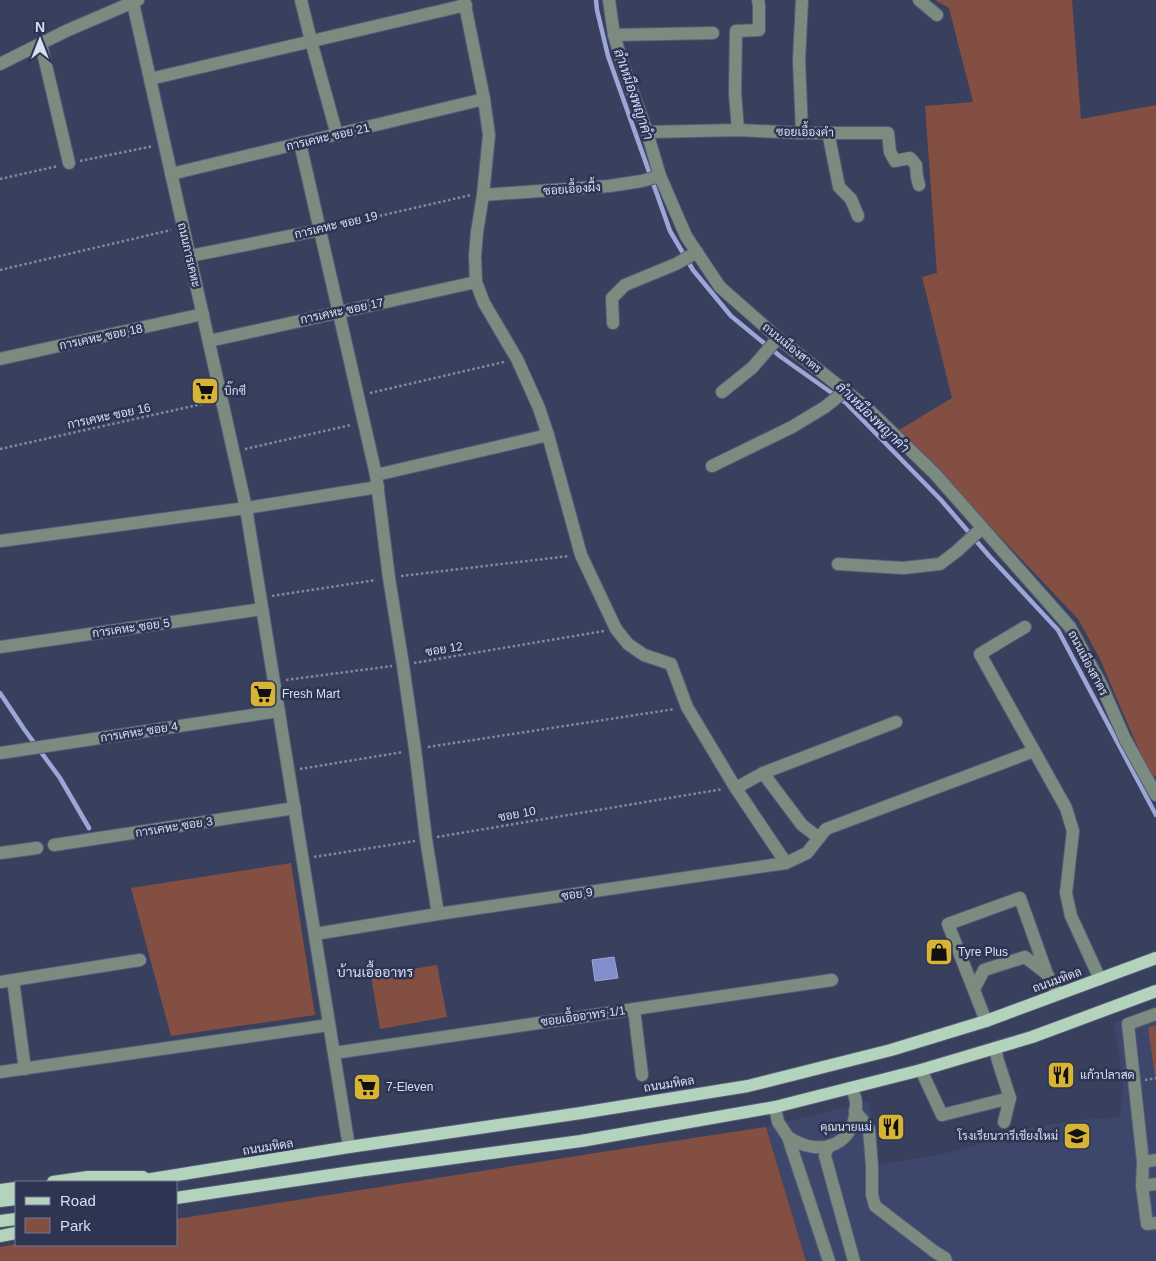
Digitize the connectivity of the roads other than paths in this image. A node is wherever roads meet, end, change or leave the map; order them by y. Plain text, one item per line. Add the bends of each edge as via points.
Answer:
1 (301, 0) edge
2 (609, 0) edge
3 (758, 0) edge
4 (802, 0) edge
5 (919, 0) edge
6 (136, 1) edge
7 (465, 3) edge
8 (938, 15) dead end
9 (713, 33) dead end
10 (614, 35) junction
11 (311, 41) junction
12 (41, 44) junction
13 (0, 64) edge
14 (150, 79) junction
15 (484, 99) junction
16 (738, 130) junction
17 (647, 132) junction
18 (802, 132) junction
19 (828, 132) junction
20 (337, 135) junction
21 (300, 144) junction
22 (69, 164) dead end
23 (171, 174) junction
24 (652, 178) junction
25 (920, 185) dead end
26 (483, 195) junction
27 (858, 216) dead end
28 (320, 230) junction
29 (693, 255) junction
30 (190, 256) junction
31 (476, 282) junction
32 (339, 312) junction
33 (203, 314) junction
34 (613, 322) dead end
35 (209, 341) junction
36 (776, 341) junction
37 (0, 359) edge
38 (722, 392) dead end
39 (842, 393) junction
40 (548, 435) junction
41 (712, 466) dead end
42 (377, 481) junction
43 (246, 508) junction
44 (978, 531) junction
45 (0, 541) edge
46 (838, 564) dead end
47 (261, 603) junction
48 (1025, 627) dead end
49 (0, 647) edge
50 (279, 710) junction
51 (896, 722) dead end
52 (1034, 751) junction
53 (0, 753) edge
54 (762, 773) junction
55 (736, 787) junction
56 (1156, 795) edge
57 (294, 808) junction
58 (822, 833) junction
59 (54, 845) dead end
60 (37, 848) dead end
61 (0, 853) edge
62 (786, 864) junction
63 (438, 914) junction
64 (315, 934) junction
65 (1156, 958) edge
66 (140, 960) dead end
67 (1047, 974) junction
68 (1100, 979) junction
69 (832, 980) dead end
70 (6, 981) edge
71 (974, 989) junction
72 (1156, 991) edge
73 (1058, 994) junction
74 (1121, 1005) junction
75 (634, 1009) junction
76 (1156, 1014) edge
77 (986, 1021) junction
78 (1128, 1024) junction
79 (329, 1025) junction
80 (995, 1048) junction
81 (334, 1053) junction
82 (25, 1068) junction
83 (921, 1070) junction
84 (0, 1072) edge
85 (642, 1075) dead end
86 (852, 1088) junction
87 (1010, 1098) junction
88 (775, 1107) junction
89 (855, 1111) junction
90 (1004, 1122) dead end
91 (788, 1138) junction
92 (829, 1146) junction
93 (349, 1147) junction
94 (1156, 1160) edge
95 (1143, 1162) junction
96 (171, 1177) junction
97 (60, 1181) edge
98 (141, 1181) edge
99 (1156, 1184) edge
100 (1142, 1186) junction
101 (15, 1188) edge
102 (0, 1190) edge
103 (178, 1198) edge
104 (15, 1199) edge
105 (0, 1202) edge
106 (15, 1219) edge
107 (0, 1222) edge
108 (1156, 1223) edge
109 (15, 1233) edge
110 (0, 1236) edge
111 (829, 1261) edge
112 (854, 1261) edge
113 (946, 1261) edge

1 - 11 street
2 - 10 street, ถนนเมืองสาตร
3 - 16 street via 759,30 736,31
4 - 18 street via 798,60
5 - 8 street
6 - 12 street
6 - 14 street, ถนนการเคหะ
7 - 11 street
7 - 15 street
9 - 10 street
10 - 17 street, ถนนเมืองสาตร
11 - 14 street
11 - 20 street
12 - 13 street
12 - 22 street
14 - 23 street, ถนนการเคหะ
15 - 20 street, การเคหะ ซอย 21
15 - 26 street via 489,135
16 - 17 street, ซอยเอื้องคำ
16 - 18 street, ซอยเอื้องคำ
17 - 24 street, ถนนเมืองสาตร
18 - 19 street, ซอยเอื้องคำ
19 - 25 street, ซอยเอื้องคำ via 888,133 894,161 910,158 916,165
19 - 27 street via 839,187 851,199
20 - 21 street, การเคหะ ซอย 21
21 - 23 street, การเคหะ ซอย 21
21 - 28 street
23 - 30 street, ถนนการเคหะ
24 - 26 street, ซอยเอื้องผื้ง via 609,186
24 - 29 street, ถนนเมืองสาตร via 686,236
26 - 31 street via 476,240
28 - 30 street, การเคหะ ซอย 19
28 - 32 street
29 - 34 street via 625,285 612,298
29 - 36 street, ถนนเมืองสาตร via 720,287
30 - 33 street, ถนนการเคหะ
31 - 32 street, การเคหะ ซอย 17
31 - 40 street via 484,304 517,359
32 - 35 street, การเคหะ ซอย 17
32 - 42 street
33 - 35 street, ถนนการเคหะ
33 - 37 street, การเคหะ ซอย 18
35 - 43 street, ถนนการเคหะ
36 - 38 street via 752,368
36 - 39 street, ถนนเมืองสาตร
39 - 41 street via 792,427
39 - 44 street, ถนนเมืองสาตร via 867,408 935,474
40 - 42 street
40 - 55 street via 581,555 616,629 628,644 644,655 671,664 687,707
42 - 43 street
42 - 63 street
43 - 45 street
43 - 47 street, ถนนการเคหะ
44 - 46 street via 940,564 903,568
44 - 56 street, ถนนเมืองสาตร via 1070,627 1100,682 1125,740
47 - 49 street, การเคหะ ซอย 5
47 - 50 street, ถนนการเคหะ
48 - 52 street via 980,654
50 - 53 street, การเคหะ ซอย 4
50 - 57 street, ถนนการเคหะ
51 - 54 street
52 - 58 street
52 - 68 street via 1066,808 1072,831 1066,893 1071,916
54 - 55 street
54 - 58 street via 802,825
55 - 62 street
57 - 59 street, การเคหะ ซอย 3
57 - 64 street, ถนนการเคหะ
58 - 62 street, ซอย 9 via 807,853
60 - 61 street
62 - 63 street, ซอย 9
63 - 64 street, ซอย 9
64 - 79 street, ถนนการเคหะ
65 - 68 main road, ถนนมหิดล
66 - 70 street
67 - 71 street via 1025,956 984,970
67 - 71 street via 1020,898 948,924
67 - 73 street
68 - 73 main road, ถนนมหิดล
69 - 75 street, ซอยเอื้ออาทร 1/1
70 - 82 street
71 - 77 street
72 - 74 main road
73 - 77 main road, ถนนมหิดล
74 - 78 street
74 - 80 main road
75 - 81 street, ซอยเอื้ออาทร 1/1
75 - 85 street
76 - 78 street
77 - 93 main road, ถนนมหิดล via 891,1050 748,1086
78 - 95 street
79 - 81 street, ถนนการเคหะ
79 - 82 street
80 - 83 main road
80 - 87 street
81 - 93 street, ถนนการเคหะ
82 - 84 street
83 - 86 main road
83 - 87 street via 942,1115
86 - 88 main road
86 - 89 street
87 - 90 street
88 - 91 street via 778,1122
88 - 103 main road via 581,1141
89 - 92 street via 850,1131 841,1141
89 - 113 street via 868,1129 875,1206
91 - 92 street via 809,1147
91 - 111 street
92 - 112 street via 825,1156
93 - 96 main road, ถนนมหิดล
94 - 95 street
95 - 100 street
96 - 97 main road, ถนนมหิดล via 88,1177
96 - 98 main road, ถนนมหิดล
99 - 100 street
100 - 108 street via 1147,1224
101 - 102 main road
104 - 105 main road
106 - 107 main road
109 - 110 main road

